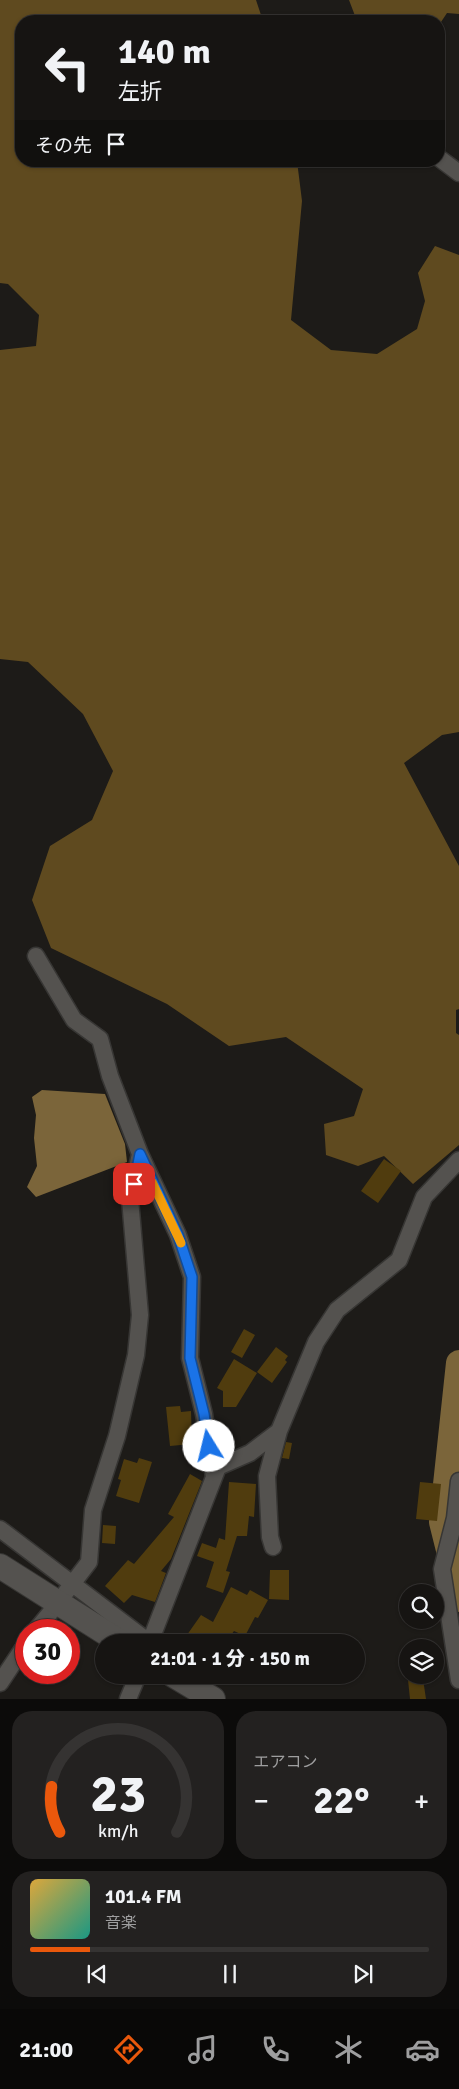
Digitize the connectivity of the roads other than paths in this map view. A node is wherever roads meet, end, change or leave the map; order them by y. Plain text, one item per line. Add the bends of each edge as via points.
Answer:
1 (445, 162) edge
2 (459, 173) edge
3 (36, 956) dead end
4 (140, 1154) junction
5 (459, 1160) edge
6 (279, 1431) junction
7 (214, 1477) junction
8 (459, 1481) edge
9 (0, 1529) edge
10 (273, 1547) dead end
11 (0, 1566) edge
12 (70, 1588) junction
13 (50, 1613) dead end
14 (45, 1619) edge
15 (107, 1634) edge
16 (138, 1634) edge
17 (153, 1634) edge
18 (15, 1660) edge
19 (459, 1680) edge
20 (0, 1683) edge
21 (136, 1684) edge
22 (188, 1684) edge
23 (132, 1698) edge
24 (213, 1699) edge

1 - 2 street
3 - 4 street via 74,1020 100,1039 110,1076
4 - 7 street via 178,1235 192,1277 190,1358 204,1414
4 - 12 street via 130,1199 140,1315 136,1355 117,1436 93,1510 89,1562
5 - 6 street via 424,1197 399,1260 337,1310 316,1342
6 - 7 street via 250,1453 218,1467
6 - 10 street via 267,1476
7 - 17 street
8 - 19 street via 455,1518 442,1569
9 - 12 street
11 - 15 main road
12 - 16 street
13 - 14 street
18 - 20 street
21 - 23 street
22 - 24 main road

